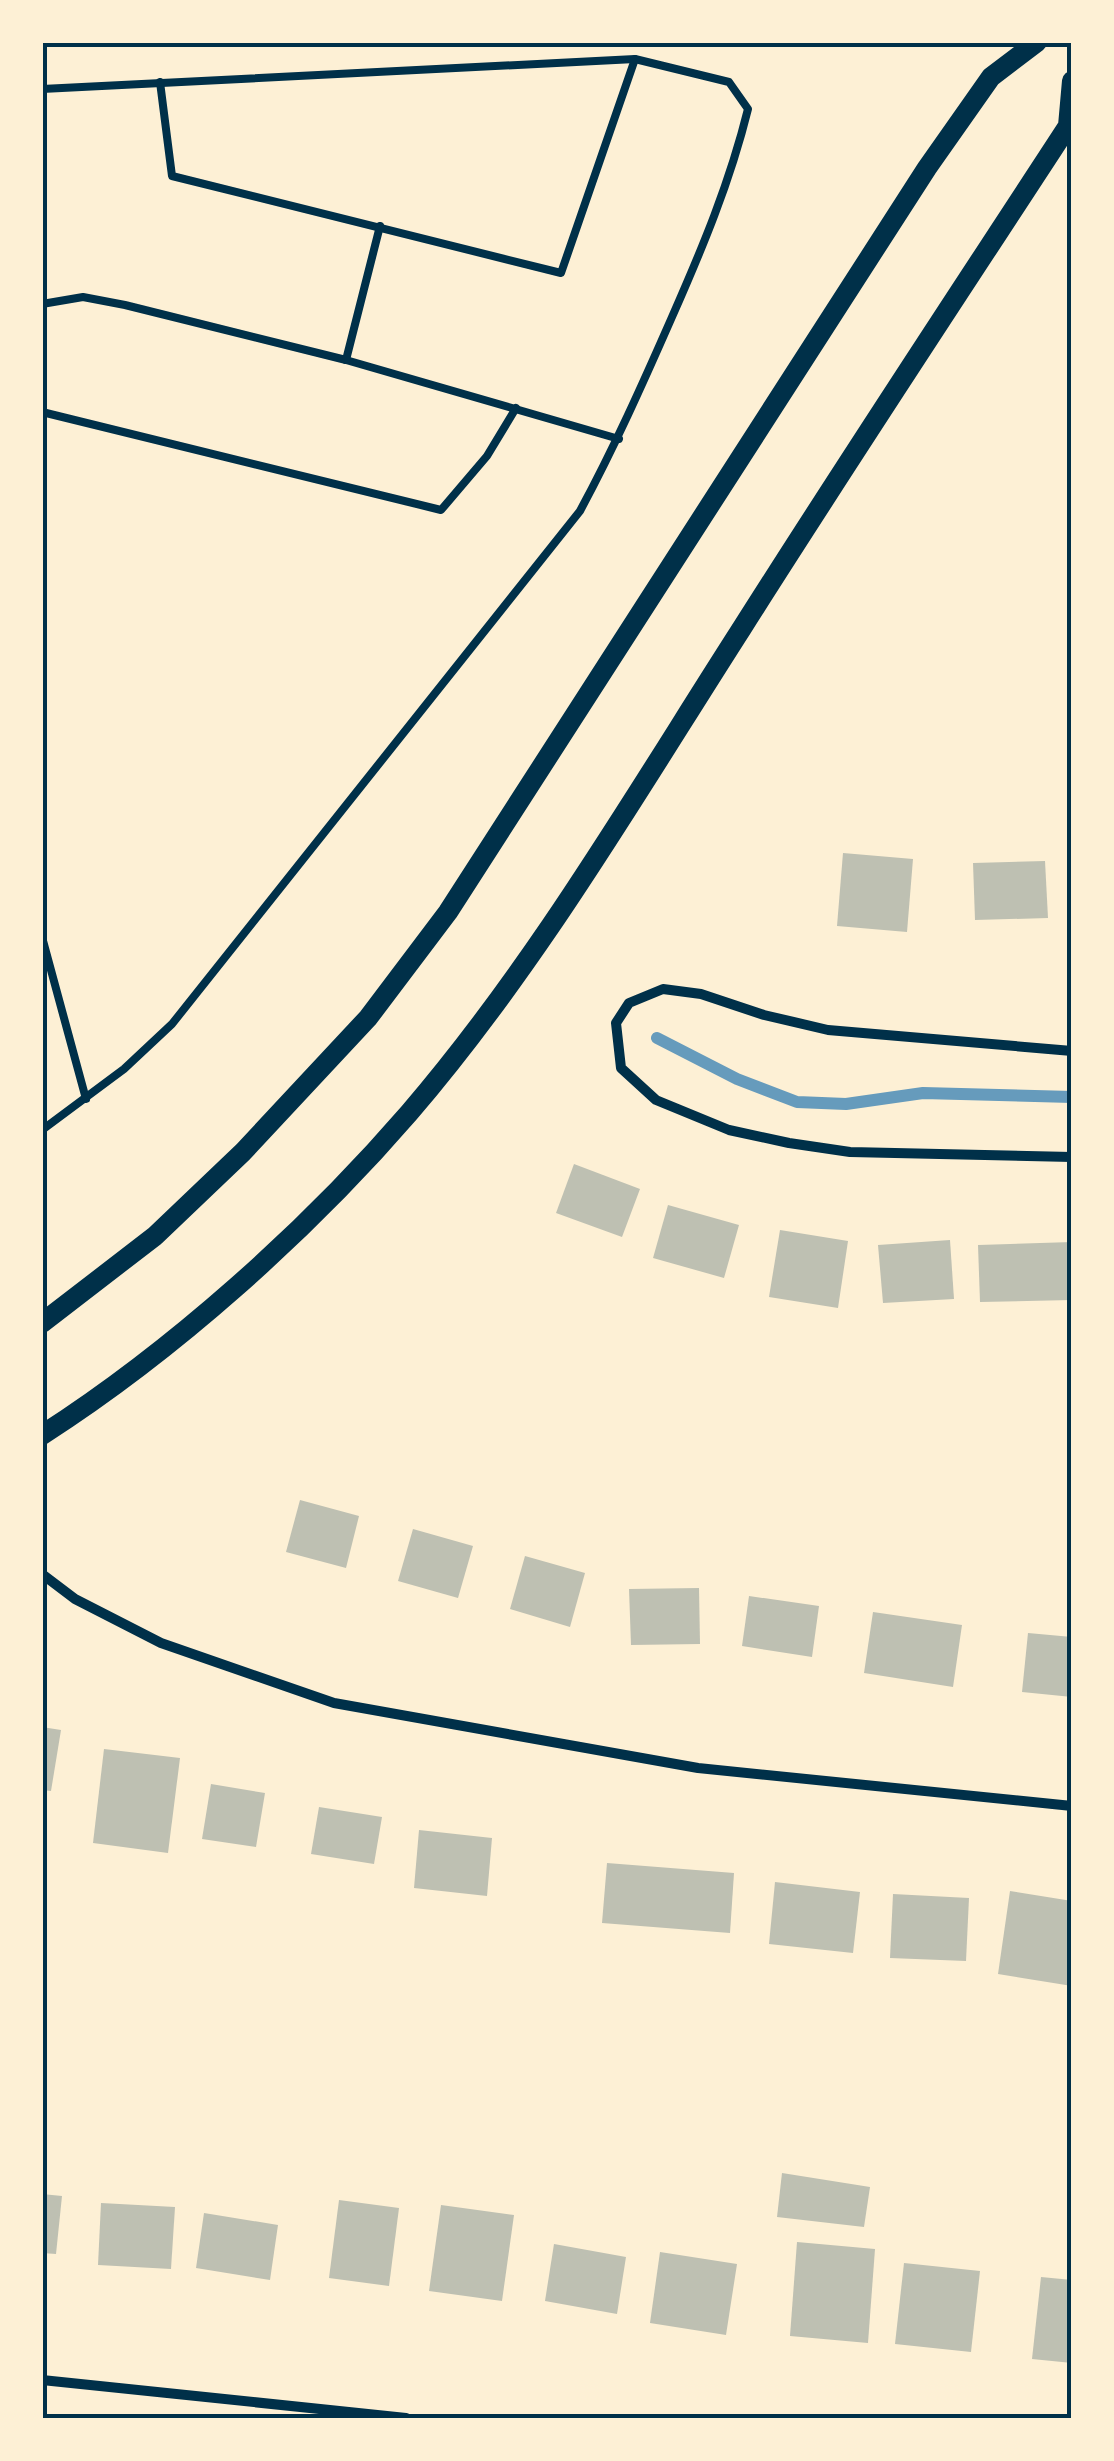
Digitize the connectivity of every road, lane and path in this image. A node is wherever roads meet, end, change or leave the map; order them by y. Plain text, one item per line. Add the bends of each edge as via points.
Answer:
1 (1037, 42) edge
2 (635, 59) junction
3 (1072, 81) edge
4 (160, 82) junction
5 (42, 88) edge
6 (380, 226) junction
7 (42, 304) edge
8 (346, 360) junction
9 (516, 408) junction
10 (42, 412) edge
11 (619, 440) junction
12 (42, 937) edge
13 (1072, 1051) edge
14 (86, 1098) junction
15 (42, 1130) edge
16 (1072, 1157) edge
17 (42, 1323) edge
18 (42, 1435) edge
19 (42, 1574) edge
20 (1072, 1806) edge
21 (42, 2380) edge
22 (406, 2418) edge

1 - 17 main road via 991,77 927,168 448,912 368,1018 155,1236
2 - 4 lane
2 - 6 lane via 561,273
2 - 11 lane via 729,82 748,110 726,188
3 - 18 main road via 1068,126 611,836 500,996 409,1113 301,1228 194,1322
4 - 5 lane
4 - 6 lane via 172,176
6 - 8 lane
7 - 8 lane via 83,298 125,305
8 - 9 lane
9 - 10 lane via 488,456 440,510
9 - 11 lane
11 - 14 lane via 580,511 172,1024
12 - 14 lane
13 - 16 street via 828,1030 663,990 630,1004 616,1023 621,1068 656,1100 730,1130 850,1152
14 - 15 lane
19 - 20 street via 160,1643 334,1703 698,1768
21 - 22 street

